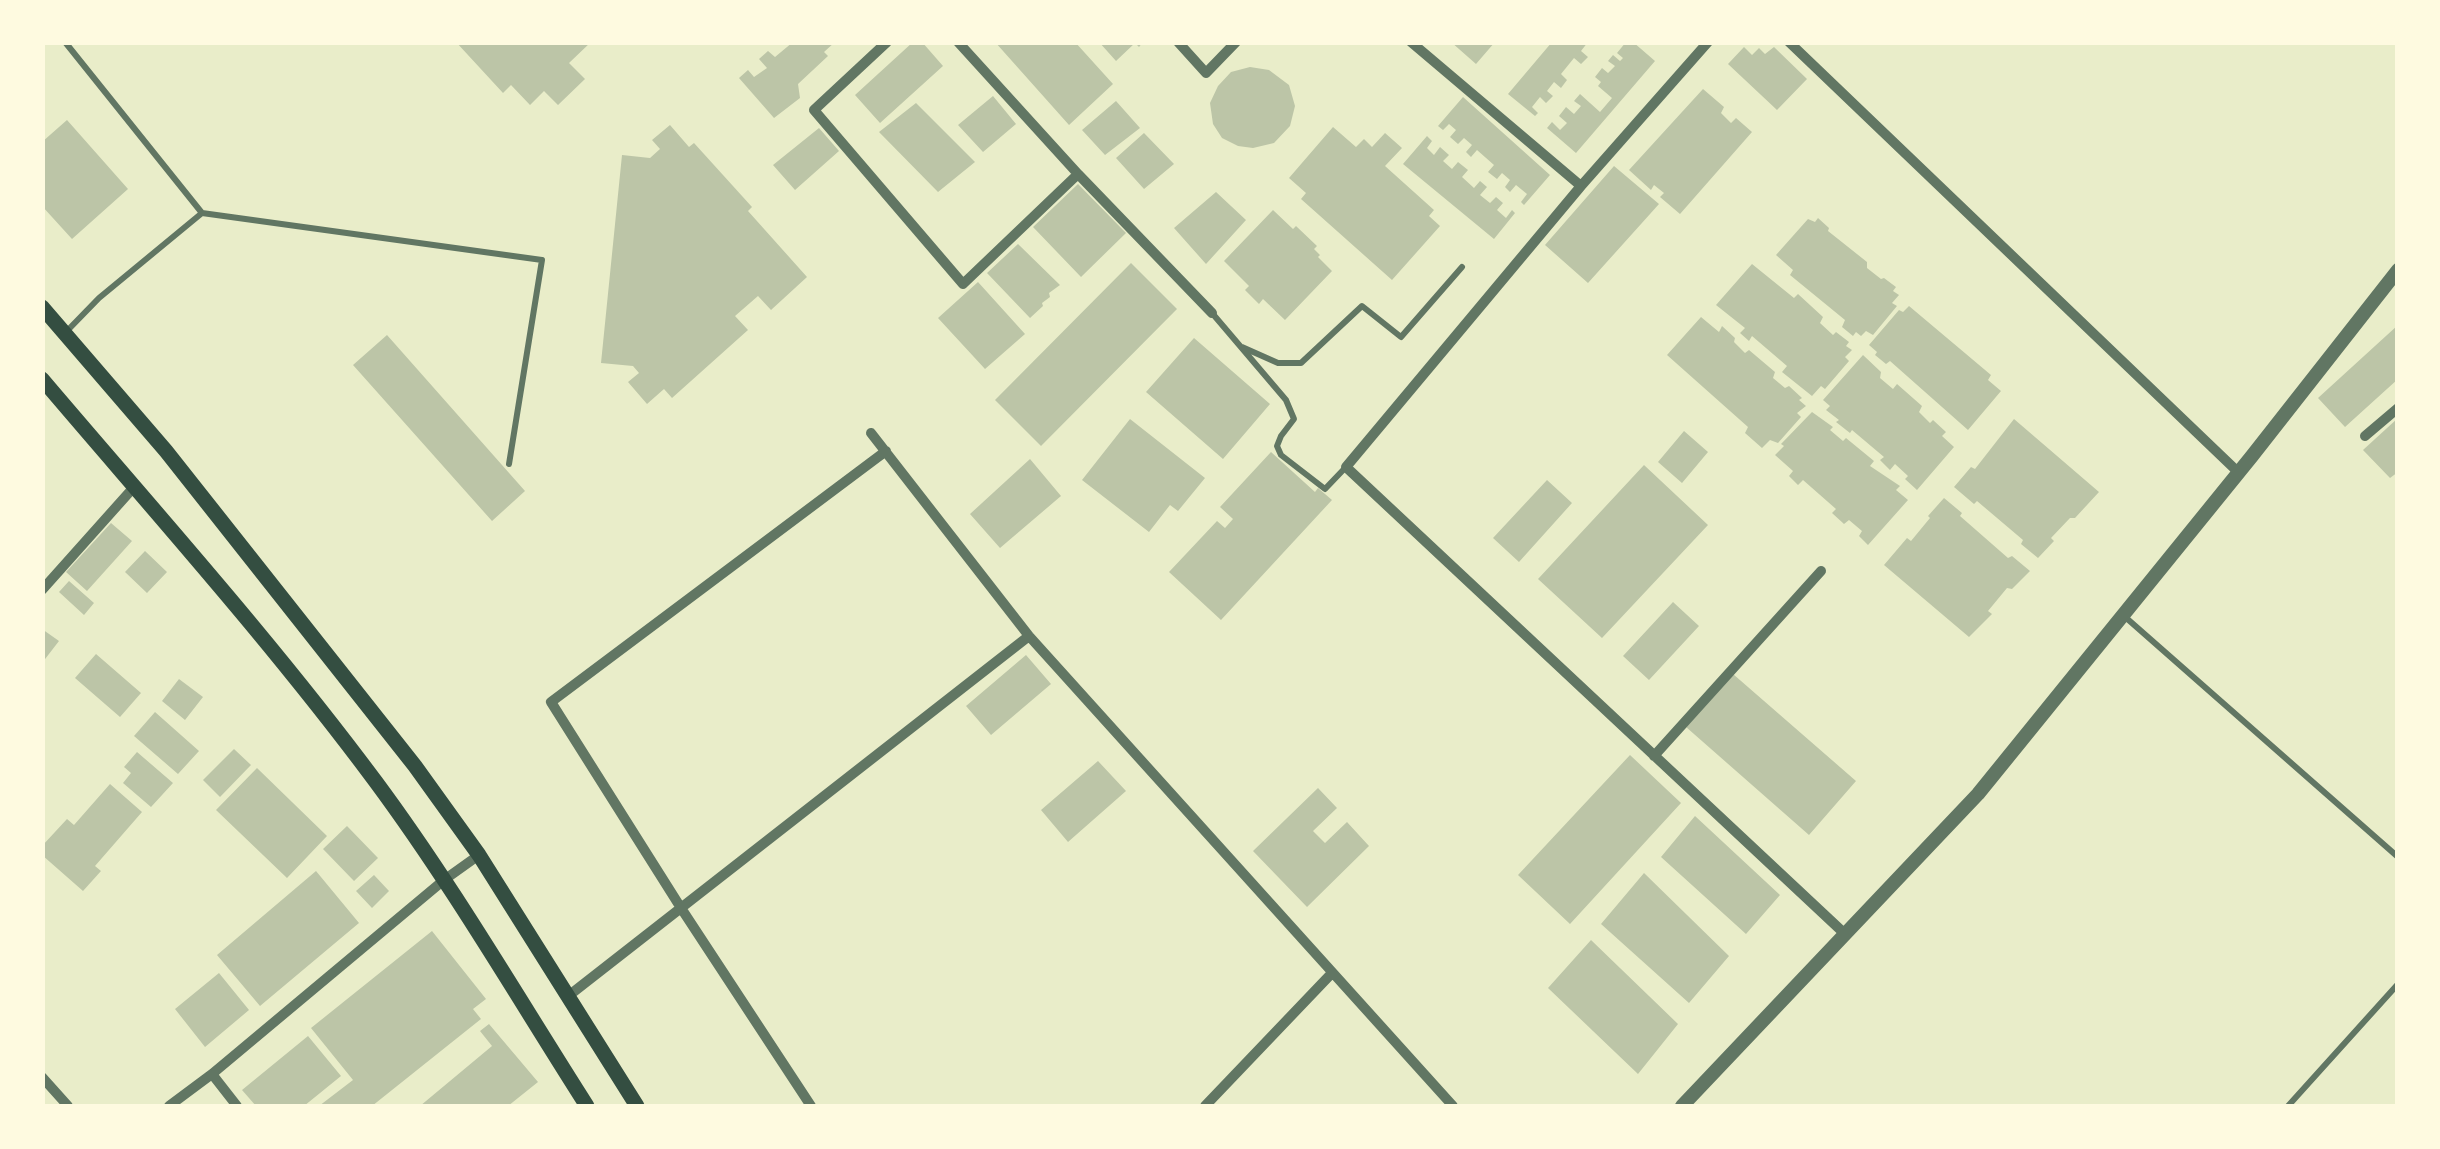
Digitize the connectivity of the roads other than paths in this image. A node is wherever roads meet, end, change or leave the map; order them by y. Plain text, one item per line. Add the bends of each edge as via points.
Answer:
1 (64, 42) edge
2 (886, 42) edge
3 (958, 42) edge
4 (1178, 42) edge
5 (1236, 42) edge
6 (1411, 42) edge
7 (1708, 42) edge
8 (1789, 42) edge
9 (1078, 174) junction
10 (1581, 186) junction
11 (202, 213) junction
12 (1462, 267) dead end
13 (2398, 270) edge
14 (42, 307) edge
15 (1212, 313) joint
16 (65, 333) junction
17 (1242, 347) junction
18 (42, 379) edge
19 (2398, 408) edge
20 (871, 433) dead end
21 (2364, 436) dead end
22 (886, 451) junction
23 (509, 464) dead end
24 (1346, 467) junction
25 (2238, 472) junction
26 (134, 487) junction
27 (1820, 571) dead end
28 (42, 590) edge
29 (2123, 615) junction
30 (1028, 636) junction
31 (1654, 756) junction
32 (478, 856) junction
33 (2398, 857) edge
34 (444, 880) junction
35 (681, 908) junction
36 (1845, 934) junction
37 (1332, 973) junction
38 (2398, 984) edge
39 (567, 997) junction
40 (212, 1074) junction
41 (42, 1077) edge
42 (68, 1106) edge
43 (169, 1106) edge
44 (237, 1106) edge
45 (587, 1106) edge
46 (637, 1106) edge
47 (811, 1106) edge
48 (1205, 1106) edge
49 (1453, 1106) edge
50 (1682, 1106) edge
51 (2288, 1106) edge

1 - 11 lane
2 - 9 street via 814,110 962,284
3 - 9 street
4 - 5 street via 1206,73
6 - 10 street
7 - 10 street
8 - 25 street
9 - 15 street
10 - 24 street
11 - 16 lane
11 - 23 lane via 542,260
12 - 17 lane via 1401,338 1362,306 1301,363 1278,363
13 - 25 street
14 - 16 main road
15 - 17 lane
16 - 32 main road via 404,750
17 - 24 lane via 1292,411 1277,446 1281,455 1325,489
18 - 26 main road
19 - 21 street
20 - 22 street
22 - 30 street
22 - 35 street via 551,702
24 - 31 street
25 - 29 street
26 - 28 street
26 - 34 main road via 286,667
27 - 31 street
29 - 33 lane
29 - 36 street via 1978,794
30 - 35 street
30 - 37 street
31 - 36 street
32 - 34 street
32 - 39 main road
34 - 40 street
34 - 45 main road
35 - 39 street
35 - 47 street
36 - 50 street
37 - 48 street
37 - 49 street
38 - 51 lane
39 - 46 main road
40 - 43 street
40 - 44 street
41 - 42 street

